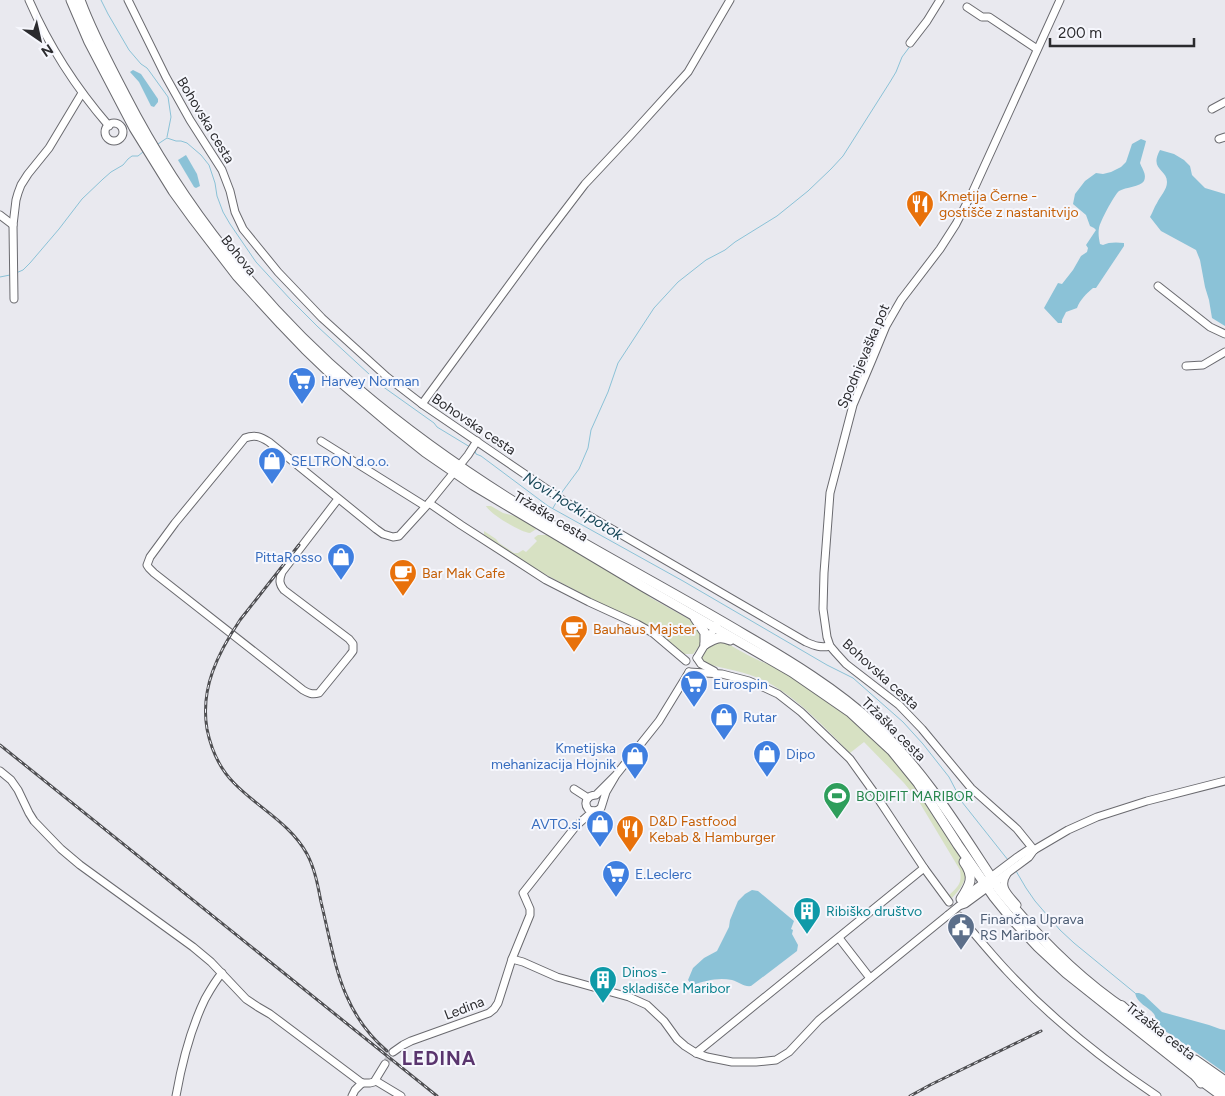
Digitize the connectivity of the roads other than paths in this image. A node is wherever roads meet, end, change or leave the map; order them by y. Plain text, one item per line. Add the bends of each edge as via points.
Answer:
1 (29, 0) edge
2 (71, 0) edge
3 (80, 0) edge
4 (128, 0) edge
5 (730, 0) edge
6 (940, 0) edge
7 (1060, 0) edge
8 (967, 6) dead end
9 (910, 43) dead end
10 (1037, 49) junction
11 (82, 93) junction
12 (1225, 102) edge
13 (1212, 110) dead end
14 (108, 126) dead end
15 (147, 144) junction
16 (0, 215) edge
17 (13, 226) junction
18 (1158, 286) dead end
19 (14, 299) dead end
20 (1225, 334) edge
21 (1225, 352) edge
22 (1186, 366) dead end
23 (422, 404) junction
24 (320, 441) dead end
25 (476, 443) junction
26 (456, 469) junction
27 (338, 499) junction
28 (427, 504) junction
29 (694, 616) junction
30 (717, 623) junction
31 (705, 644) junction
32 (748, 646) junction
33 (830, 646) junction
34 (686, 661) junction
35 (699, 661) junction
36 (693, 672) junction
37 (722, 674) junction
38 (0, 771) edge
39 (616, 775) junction
40 (1225, 781) edge
41 (574, 789) dead end
42 (596, 795) junction
43 (588, 798) junction
44 (602, 801) junction
45 (586, 806) junction
46 (593, 811) junction
47 (576, 826) junction
48 (958, 845) junction
49 (1034, 850) junction
50 (924, 868) junction
51 (1006, 870) junction
52 (989, 882) junction
53 (949, 902) dead end
54 (960, 902) junction
55 (959, 916) dead end
56 (1029, 924) junction
57 (838, 938) junction
58 (512, 959) junction
59 (222, 973) junction
60 (870, 978) junction
61 (1120, 1006) junction
62 (393, 1052) tunnel mouth
63 (696, 1052) junction
64 (385, 1064) tunnel mouth
65 (1197, 1077) junction
66 (376, 1081) junction
67 (1225, 1081) edge
68 (362, 1083) junction
69 (1225, 1089) edge
70 (176, 1096) edge
71 (352, 1096) edge
72 (401, 1096) edge
73 (1157, 1096) edge
74 (1216, 1096) edge
75 (1222, 1096) edge

1 - 11 street
2 - 15 main road, Bohova via 89,42
3 - 15 main road, Bohova
4 - 23 street, Bohovska cesta via 166,78 222,170 242,229 322,318
5 - 23 street via 688,72 586,184
6 - 9 street
7 - 10 street, Spodnjevaška pot
8 - 10 street
10 - 33 street, Spodnjevaška pot via 973,192 940,249 896,309 853,405 830,493 823,610
11 - 14 street
11 - 17 street via 50,148 22,184 16,200
12 - 13 street
15 - 26 main road, Bohova via 224,248 286,320 356,387
16 - 17 street
17 - 19 street
18 - 20 street via 1210,327
21 - 22 street via 1203,365
23 - 25 street, Bohovska cesta
24 - 28 street
25 - 26 street
25 - 33 street, Bohovska cesta via 559,497 806,642 817,647
26 - 28 street
26 - 29 main road, Tržaška cesta via 473,485
26 - 30 main road, Tržaška cesta
27 - 27 street via 269,442 259,436 249,436 175,523 150,557 149,568 302,690 309,694 319,693 353,651 354,644 284,590 280,580 282,572
27 - 28 street via 383,534 393,537 399,536
28 - 34 street via 546,580 652,633
29 - 30 main road, Tržaška cesta
29 - 31 main road via 705,633
30 - 31 street
30 - 32 main road, Tržaška cesta
30 - 52 main road, Tržaška cesta via 779,655 853,705 877,727 937,797
31 - 32 main road via 724,637
31 - 35 street
32 - 48 main road, Tržaška cesta via 850,712 874,734 918,783
33 - 49 street, Bohovska cesta via 846,664 899,705 971,788 1017,829
34 - 35 street via 690,657
34 - 36 street via 685,666
35 - 36 street via 700,668
35 - 37 street
36 - 37 street
36 - 39 street
37 - 50 street via 778,694 824,732 859,771
38 - 59 street via 18,790 34,821 61,849 194,947
39 - 42 street
39 - 44 street
40 - 49 street via 1097,817
41 - 43 street
42 - 43 street
42 - 44 street
43 - 45 street
44 - 46 street via 601,808
45 - 46 street
45 - 47 street
46 - 47 street
47 - 58 street via 523,893 530,915
48 - 52 main road, Tržaška cesta
48 - 54 main road via 971,878
49 - 51 street via 1028,850
50 - 53 street
50 - 57 street
51 - 52 street
51 - 56 street via 1004,886
52 - 54 street via 965,904
52 - 56 main road, Tržaška cesta
52 - 65 main road, Tržaška cesta via 1020,928 1054,962
54 - 60 street, bridge
55 - 73 street via 1028,993 1112,1065
56 - 61 main road, Tržaška cesta via 1066,962
57 - 60 street
57 - 63 street
58 - 62 street, Ledina via 492,1012 411,1041
58 - 63 street via 564,979 636,999 653,1010 677,1039
59 - 68 street via 246,999
59 - 70 street via 212,987 186,1046
60 - 63 street via 819,1020 789,1052 776,1060 732,1062
61 - 67 main road, Tržaška cesta
61 - 69 highway
64 - 66 street
65 - 74 main road, Tržaška cesta
65 - 75 highway
66 - 68 street
66 - 72 street
68 - 71 street

